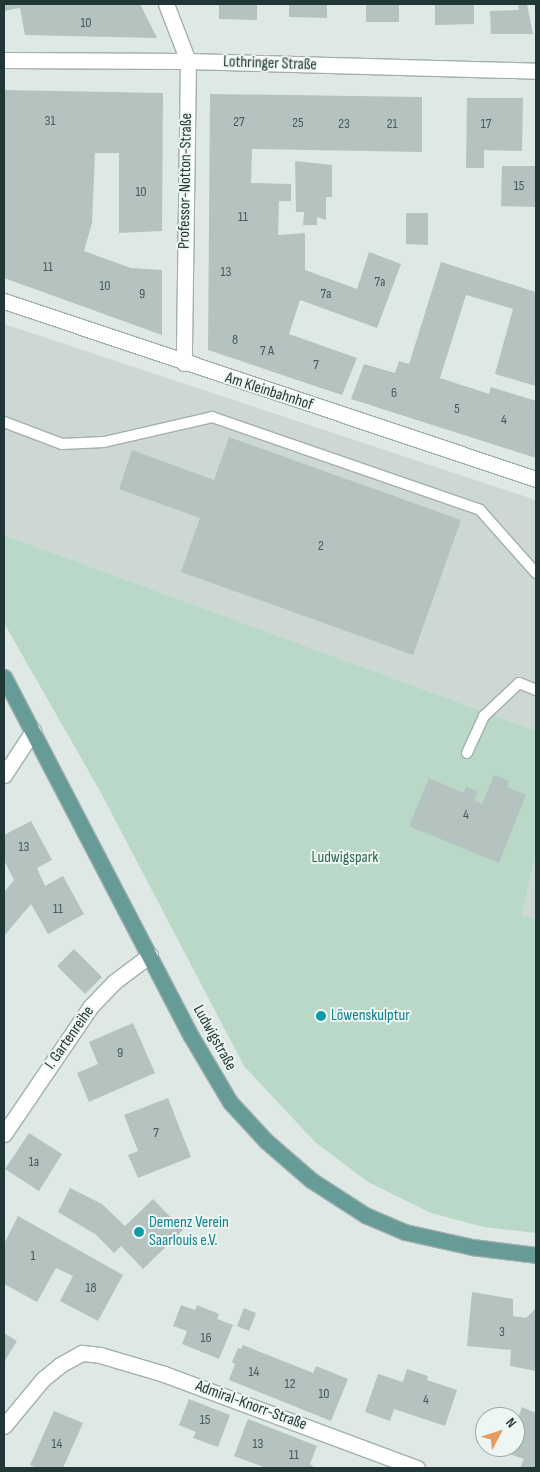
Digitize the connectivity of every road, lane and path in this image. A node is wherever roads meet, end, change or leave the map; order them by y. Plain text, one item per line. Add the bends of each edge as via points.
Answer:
1 (166, 4) edge
2 (4, 60) edge
3 (188, 61) junction
4 (536, 72) edge
5 (4, 301) edge
6 (184, 363) junction
7 (4, 422) edge
8 (536, 480) edge
9 (536, 573) edge
10 (4, 677) edge
11 (536, 690) edge
12 (33, 731) junction
13 (467, 753) dead end
14 (4, 775) edge
15 (150, 956) junction
16 (4, 1134) edge
17 (536, 1255) edge
18 (4, 1426) edge
19 (417, 1468) edge

1 - 3 street, Professor-Notton-Straße
2 - 3 street, Lothringer Straße
3 - 4 street, Lothringer Straße
3 - 6 street, Professor-Notton-Straße
5 - 6 street, Am Kleinbahnhof
6 - 8 street, Am Kleinbahnhof
7 - 9 lane via 62,444 104,442 212,418 480,510
10 - 12 main road, Ludwigstraße
11 - 13 lane via 519,682 484,716
12 - 14 street
12 - 15 main road, Ludwigstraße
15 - 16 street, I. Gartenreihe via 114,982 92,1006
15 - 17 main road, Ludwigstraße via 230,1102 266,1141 311,1180 365,1215 405,1232 472,1247
18 - 19 street, Admiral-Knorr-Straße via 43,1379 82,1353 100,1355 164,1374

